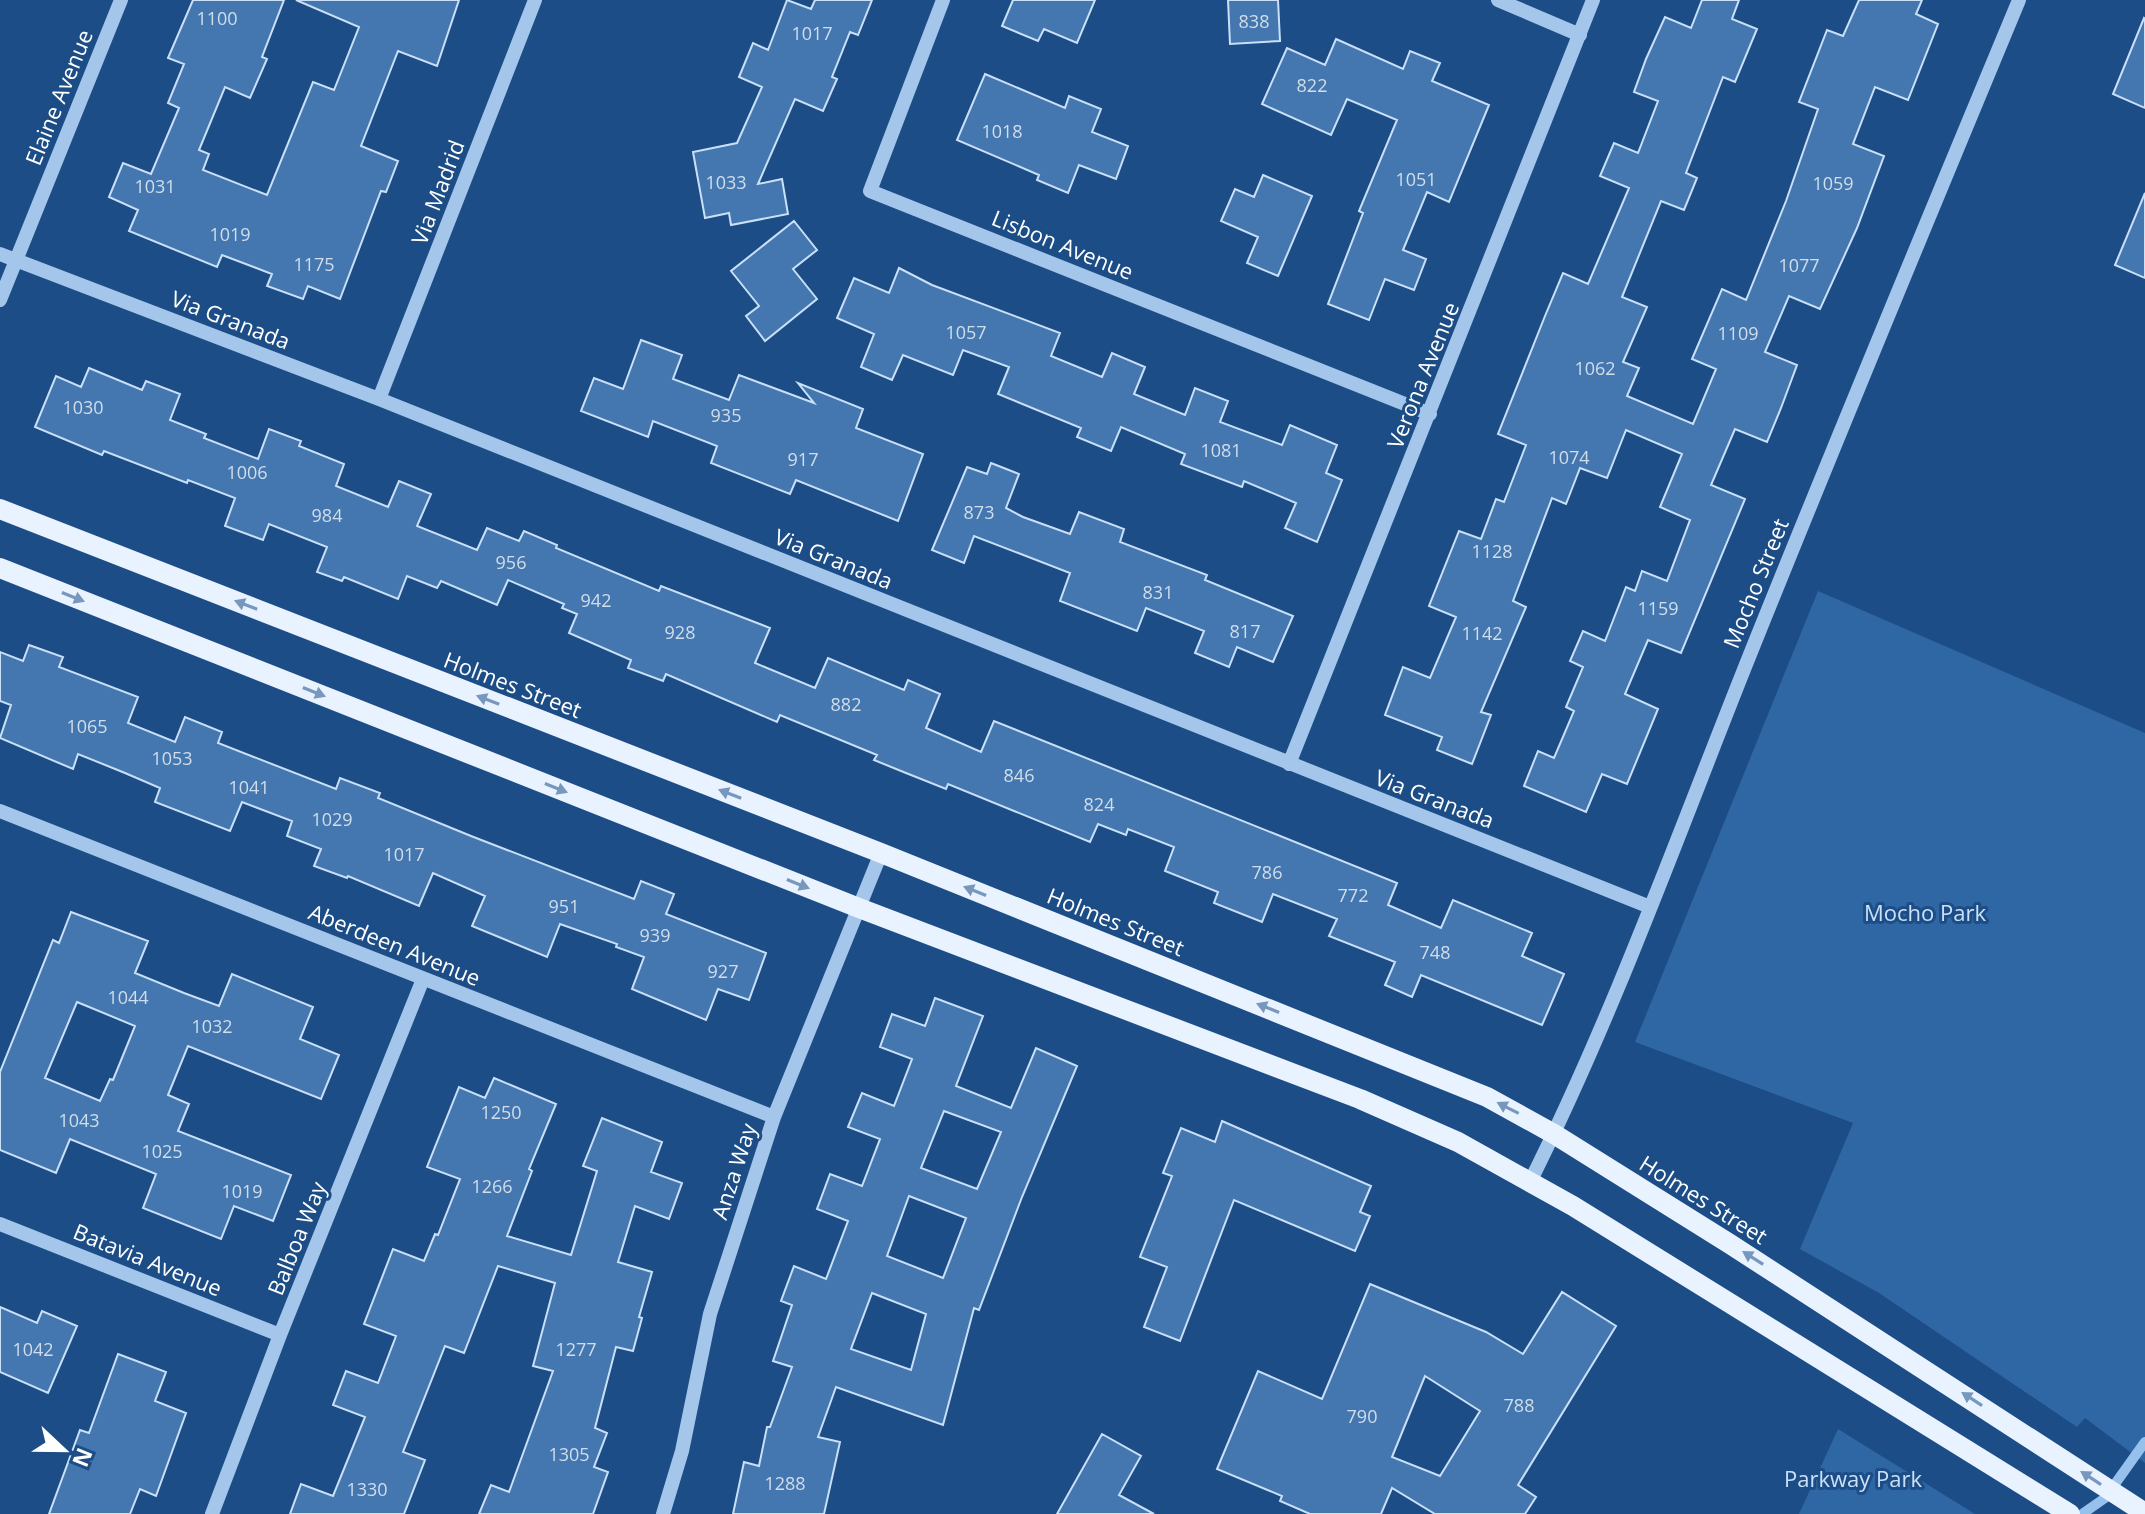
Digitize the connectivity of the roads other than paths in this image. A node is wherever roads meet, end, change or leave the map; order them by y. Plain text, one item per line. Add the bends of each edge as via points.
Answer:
1 (121, 0) edge
2 (535, 0) edge
3 (943, 0) edge
4 (1498, 0) edge
5 (1593, 0) edge
6 (2019, 0) edge
7 (1580, 35) junction
8 (0, 254) edge
9 (16, 260) junction
10 (0, 300) edge
11 (379, 399) junction
12 (1430, 414) junction
13 (0, 509) edge
14 (0, 568) edge
15 (1289, 764) junction
16 (0, 811) edge
17 (881, 853) junction
18 (1650, 907) junction
19 (859, 908) junction
20 (423, 979) junction
21 (774, 1117) junction
22 (1554, 1134) junction
23 (1530, 1182) junction
24 (0, 1224) edge
25 (280, 1335) junction
26 (2145, 1513) edge
27 (212, 1514) edge
28 (663, 1514) edge
29 (2070, 1514) edge

1 - 9 street, Elaine Avenue
2 - 11 street, Via Madrid
3 - 12 street, Lisbon Avenue via 870,191
4 - 7 street
5 - 7 street, Verona Avenue
6 - 18 street, Mocho Street
7 - 12 street, Verona Avenue
8 - 9 street, Via Granada
9 - 10 street, Elaine Avenue
9 - 11 street, Via Granada
11 - 15 street, Via Granada
12 - 15 street, Verona Avenue
17 -> 13 main road, Holmes Street
14 -> 19 main road
15 - 18 street, Via Granada
16 - 20 street, Aberdeen Avenue
17 - 19 street, Anza Way
22 -> 17 main road, Holmes Street via 1450,1080
18 - 22 street, Mocho Street
19 - 21 street, Anza Way
19 - 23 main road via 1360,1099 1458,1142
20 - 21 street, Aberdeen Avenue
20 - 25 street, Balboa Way
21 - 28 street, Anza Way via 710,1314 682,1451
22 - 23 street, Mocho Street
26 -> 22 main road, Holmes Street
23 - 29 main road
24 - 25 street, Batavia Avenue
25 - 27 street, Balboa Way

